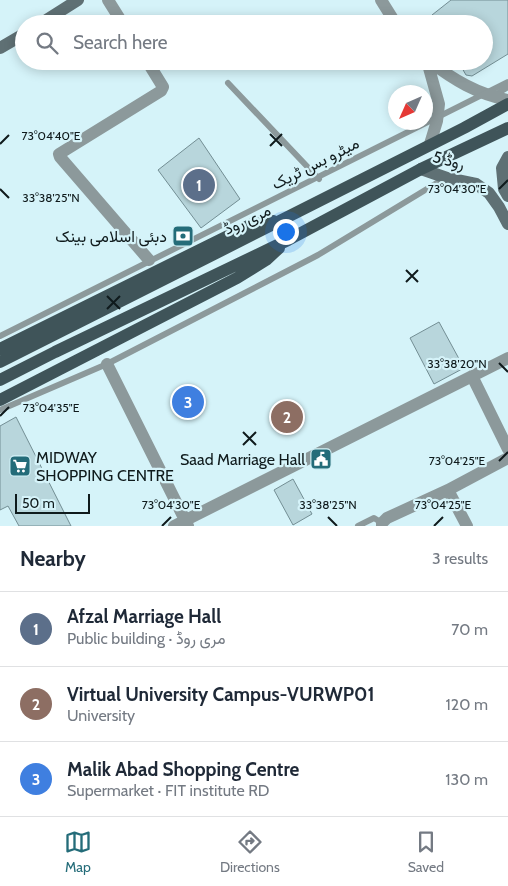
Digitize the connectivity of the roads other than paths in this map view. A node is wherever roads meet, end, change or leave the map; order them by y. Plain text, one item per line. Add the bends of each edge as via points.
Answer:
1 (78, 0) edge
2 (108, 0) edge
3 (381, 0) edge
4 (54, 15) edge
5 (117, 15) edge
6 (390, 15) edge
7 (15, 39) edge
8 (0, 48) edge
9 (153, 70) edge
10 (430, 70) edge
11 (442, 70) edge
12 (228, 82) dead end
13 (508, 82) edge
14 (508, 87) edge
15 (491, 97) junction
16 (508, 102) edge
17 (508, 128) edge
18 (430, 144) junction
19 (508, 157) edge
20 (421, 170) junction
21 (320, 178) dead end
22 (446, 178) junction
23 (508, 196) edge
24 (281, 221) junction
25 (508, 224) edge
26 (288, 240) junction
27 (150, 260) dead end
28 (0, 336) edge
29 (0, 349) edge
30 (508, 358) edge
31 (0, 362) edge
32 (107, 364) junction
33 (472, 376) junction
34 (0, 380) edge
35 (0, 400) edge
36 (0, 410) edge
37 (508, 449) edge
38 (508, 458) edge
39 (448, 490) junction
40 (182, 524) edge
41 (382, 524) edge
42 (358, 526) edge
43 (468, 526) edge

1 - 4 main road
2 - 5 street
3 - 6 street
7 - 8 main road
9 - 27 street via 163,87 161,91 58,154
10 - 18 street via 439,104
11 - 15 street via 470,89
12 - 21 lane
13 - 28 lane, میٹرو بس ٹریک, bridge
14 - 15 lane
15 - 16 street
16 - 18 main road, مری روڈ
17 - 20 main road
18 - 24 main road, مری روڈ
19 - 23 main road via 502,168
20 - 22 main road, روڈ 5
20 - 26 main road
22 - 25 main road, روڈ 5 via 476,184 489,193
22 - 32 lane via 318,255
24 - 29 main road via 254,222
24 - 31 main road, مری روڈ
26 - 34 main road
26 - 35 main road via 266,260 237,278
30 - 33 street
32 - 36 lane
32 - 40 street
33 - 37 street
33 - 40 street
38 - 39 street
39 - 41 street via 387,518
39 - 43 street
41 - 42 lane via 374,518

